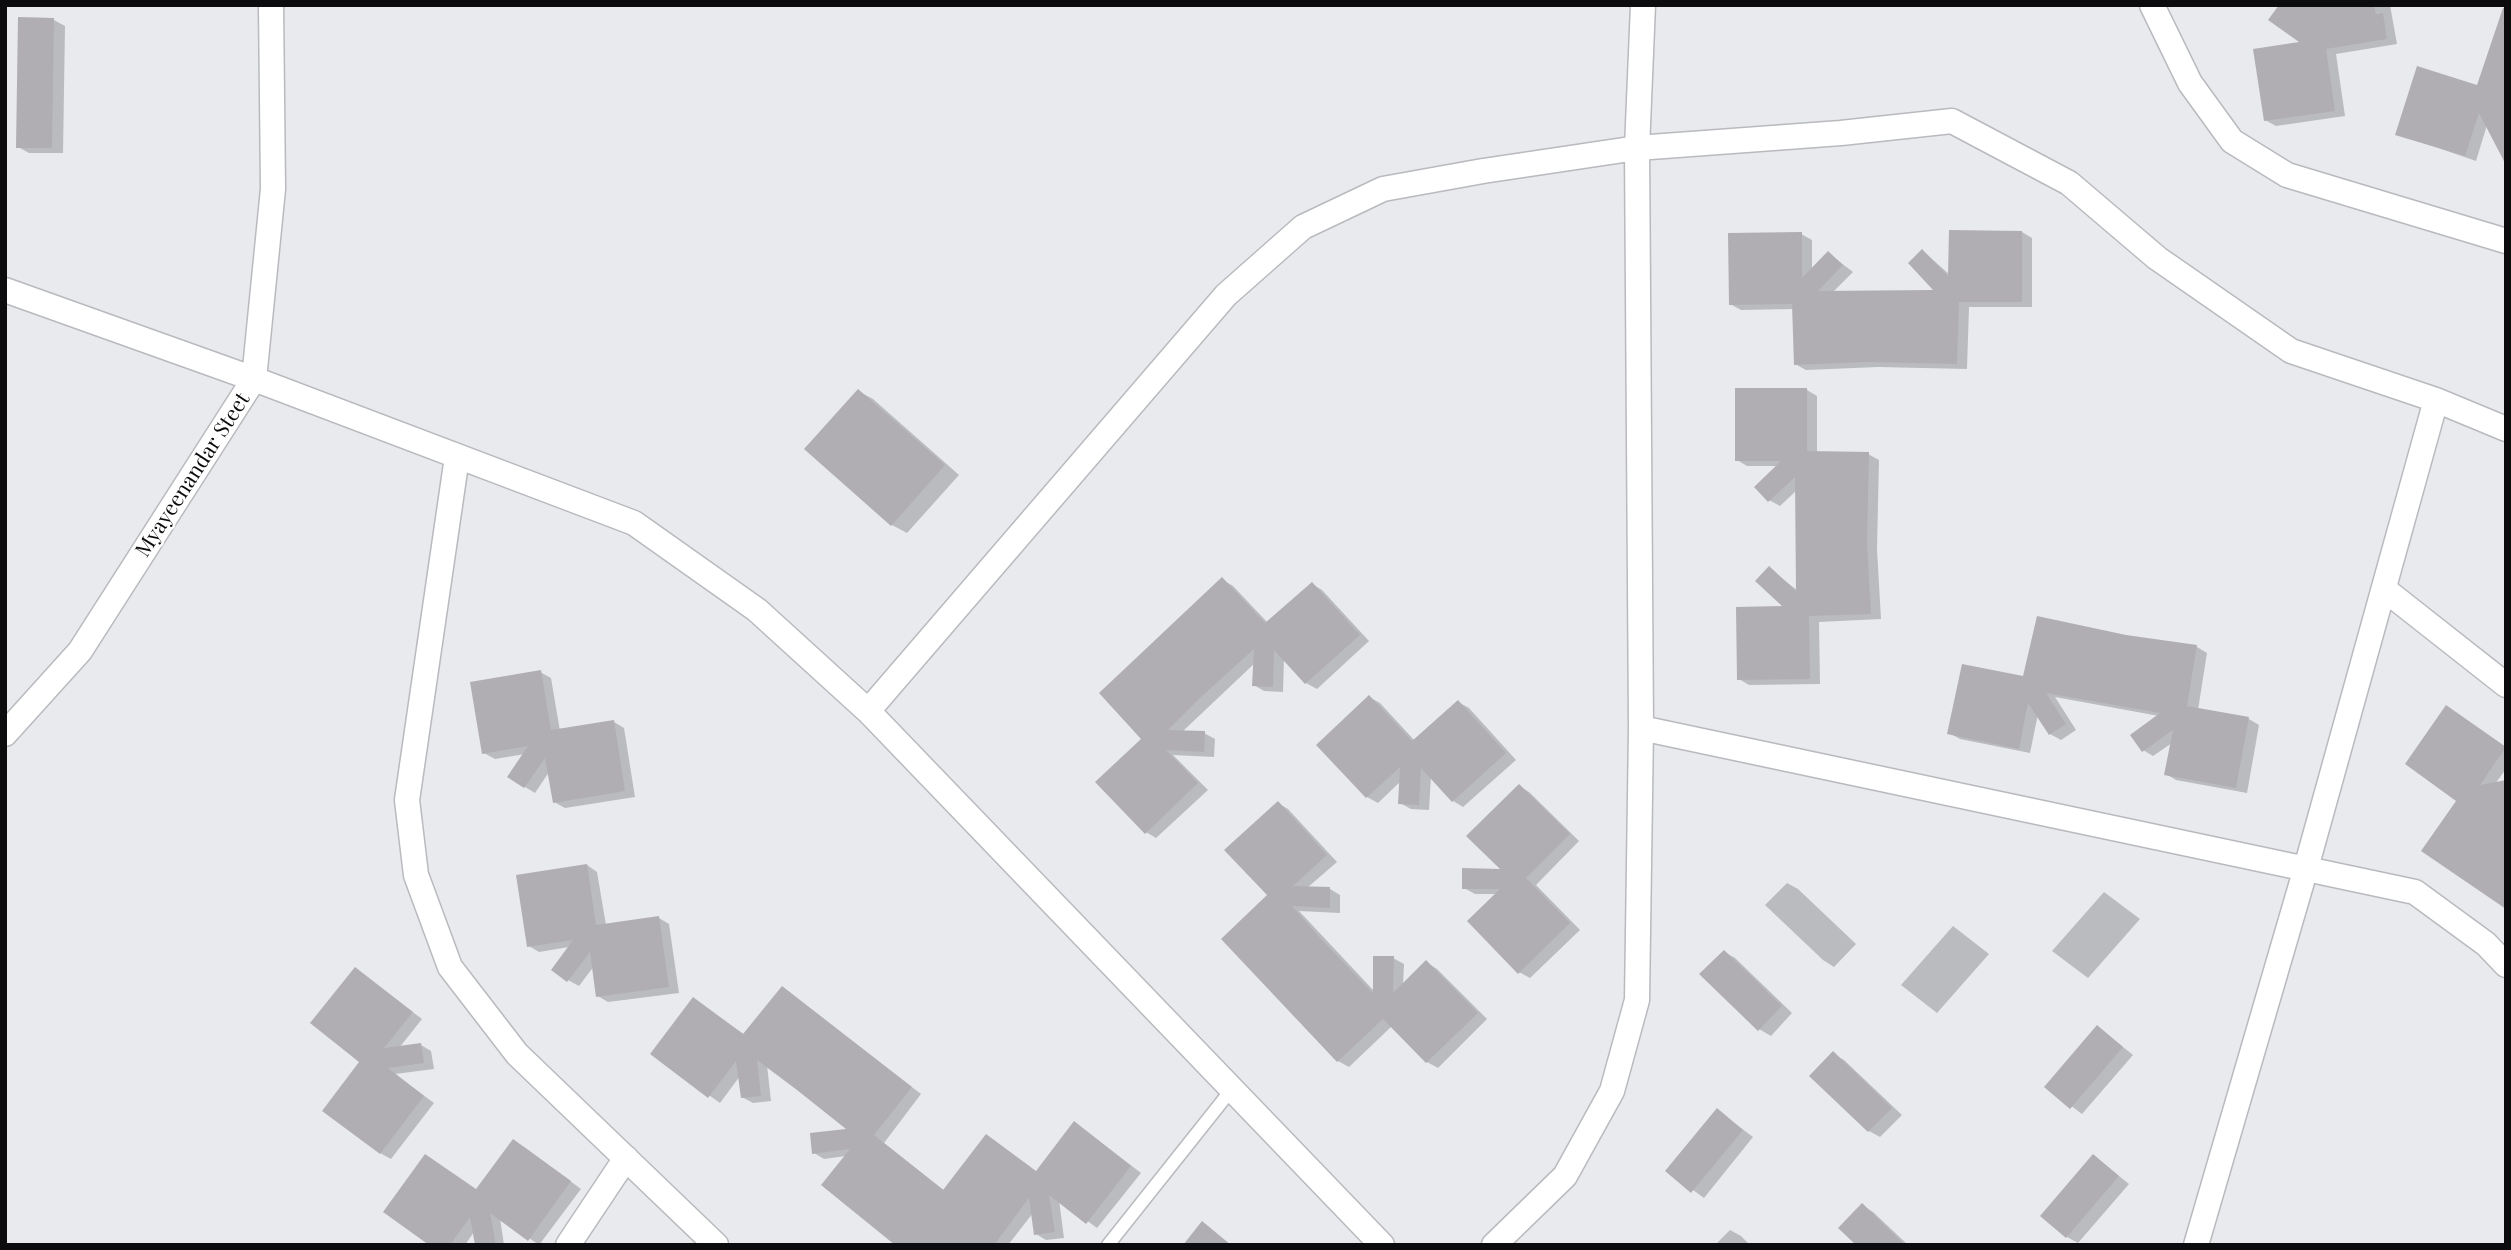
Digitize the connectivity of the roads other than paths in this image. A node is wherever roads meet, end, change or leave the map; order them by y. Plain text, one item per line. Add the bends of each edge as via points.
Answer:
1 (271, 5) edge
2 (1643, 5) edge
3 (2152, 5) edge
4 (1637, 148) junction
5 (2506, 241) edge
6 (5, 290) edge
7 (254, 379) junction
8 (2436, 400) junction
9 (2506, 429) edge
10 (457, 457) junction
11 (2384, 589) junction
12 (2506, 685) edge
13 (868, 711) junction
14 (1641, 728) junction
15 (5, 734) edge
16 (2306, 869) junction
17 (2506, 965) edge
18 (1232, 1089) junction
19 (626, 1158) junction
20 (568, 1245) edge
21 (716, 1245) edge
22 (1108, 1245) edge
23 (1382, 1245) edge
24 (1494, 1245) edge
25 (2196, 1245) edge

1 - 7 street, Myayeenandar Steet via 273,189
2 - 4 street
3 - 5 street via 2190,83 2232,141 2287,174
4 - 8 street via 1952,121 2069,183 2157,258 2291,351
4 - 13 street via 1383,189 1303,227 1226,295
4 - 14 street
6 - 7 street
7 - 10 street
7 - 15 street, Myayeenandar Steet via 80,650
8 - 9 street
8 - 11 street
10 - 13 street via 634,523 757,610
10 - 19 street via 407,800 416,875 450,967 517,1054
11 - 12 street
11 - 16 street
13 - 18 street
14 - 16 street
14 - 24 street via 1637,1000 1612,1091 1565,1175
16 - 17 street via 2415,892 2486,944
16 - 25 street
18 - 22 lane
18 - 23 street
19 - 20 street
19 - 21 street

